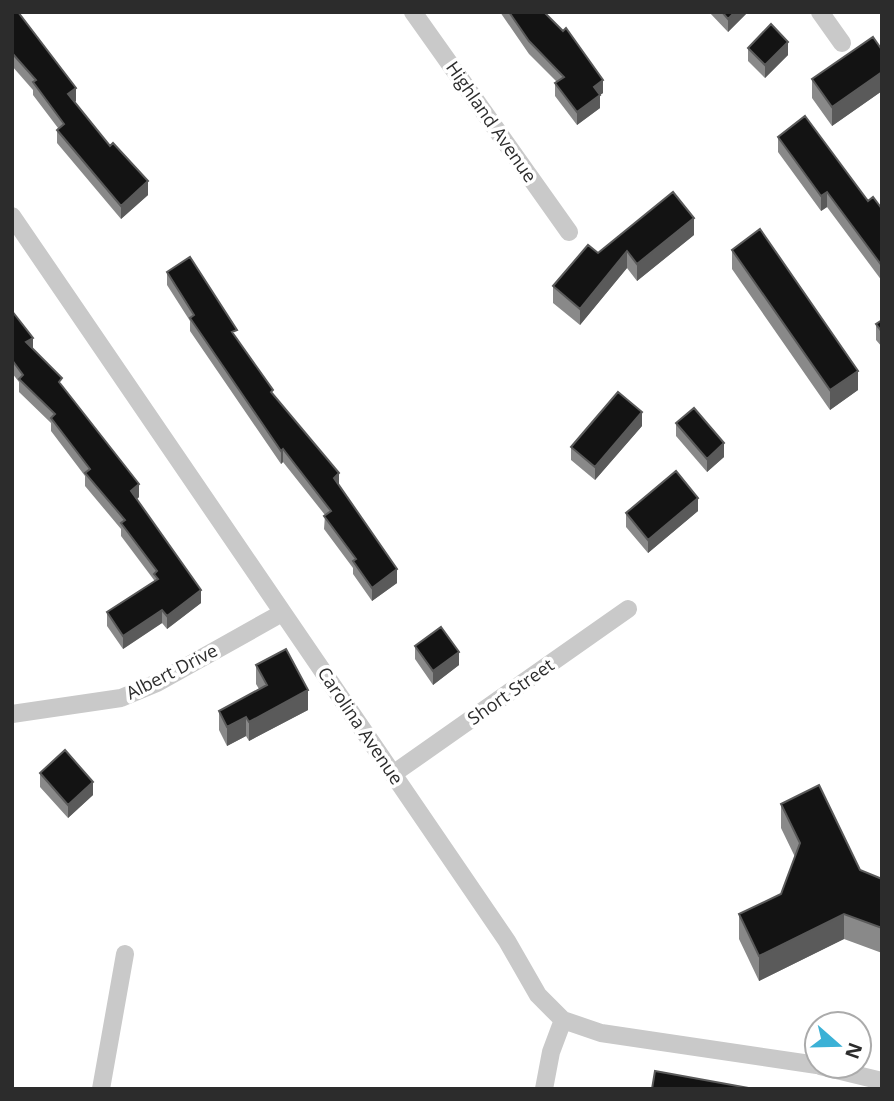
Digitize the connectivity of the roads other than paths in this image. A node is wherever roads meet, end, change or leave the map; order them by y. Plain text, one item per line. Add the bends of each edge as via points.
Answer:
1 (413, 12) edge
2 (820, 12) edge
3 (842, 43) dead end
4 (12, 216) edge
5 (569, 232) dead end
6 (628, 609) dead end
7 (282, 613) junction
8 (12, 714) edge
9 (393, 775) junction
10 (125, 954) dead end
11 (562, 1020) junction
12 (803, 1064) edge
13 (102, 1089) edge
14 (544, 1089) edge

1 - 5 street, Highland Avenue
2 - 3 street
4 - 7 street, Carolina Avenue
6 - 9 street, Short Street
7 - 8 street, Albert Drive via 121,698
7 - 9 street, Carolina Avenue
9 - 11 street, Carolina Avenue via 507,941 538,995
10 - 13 street
11 - 12 street, Carolina Avenue via 601,1033
11 - 14 street

